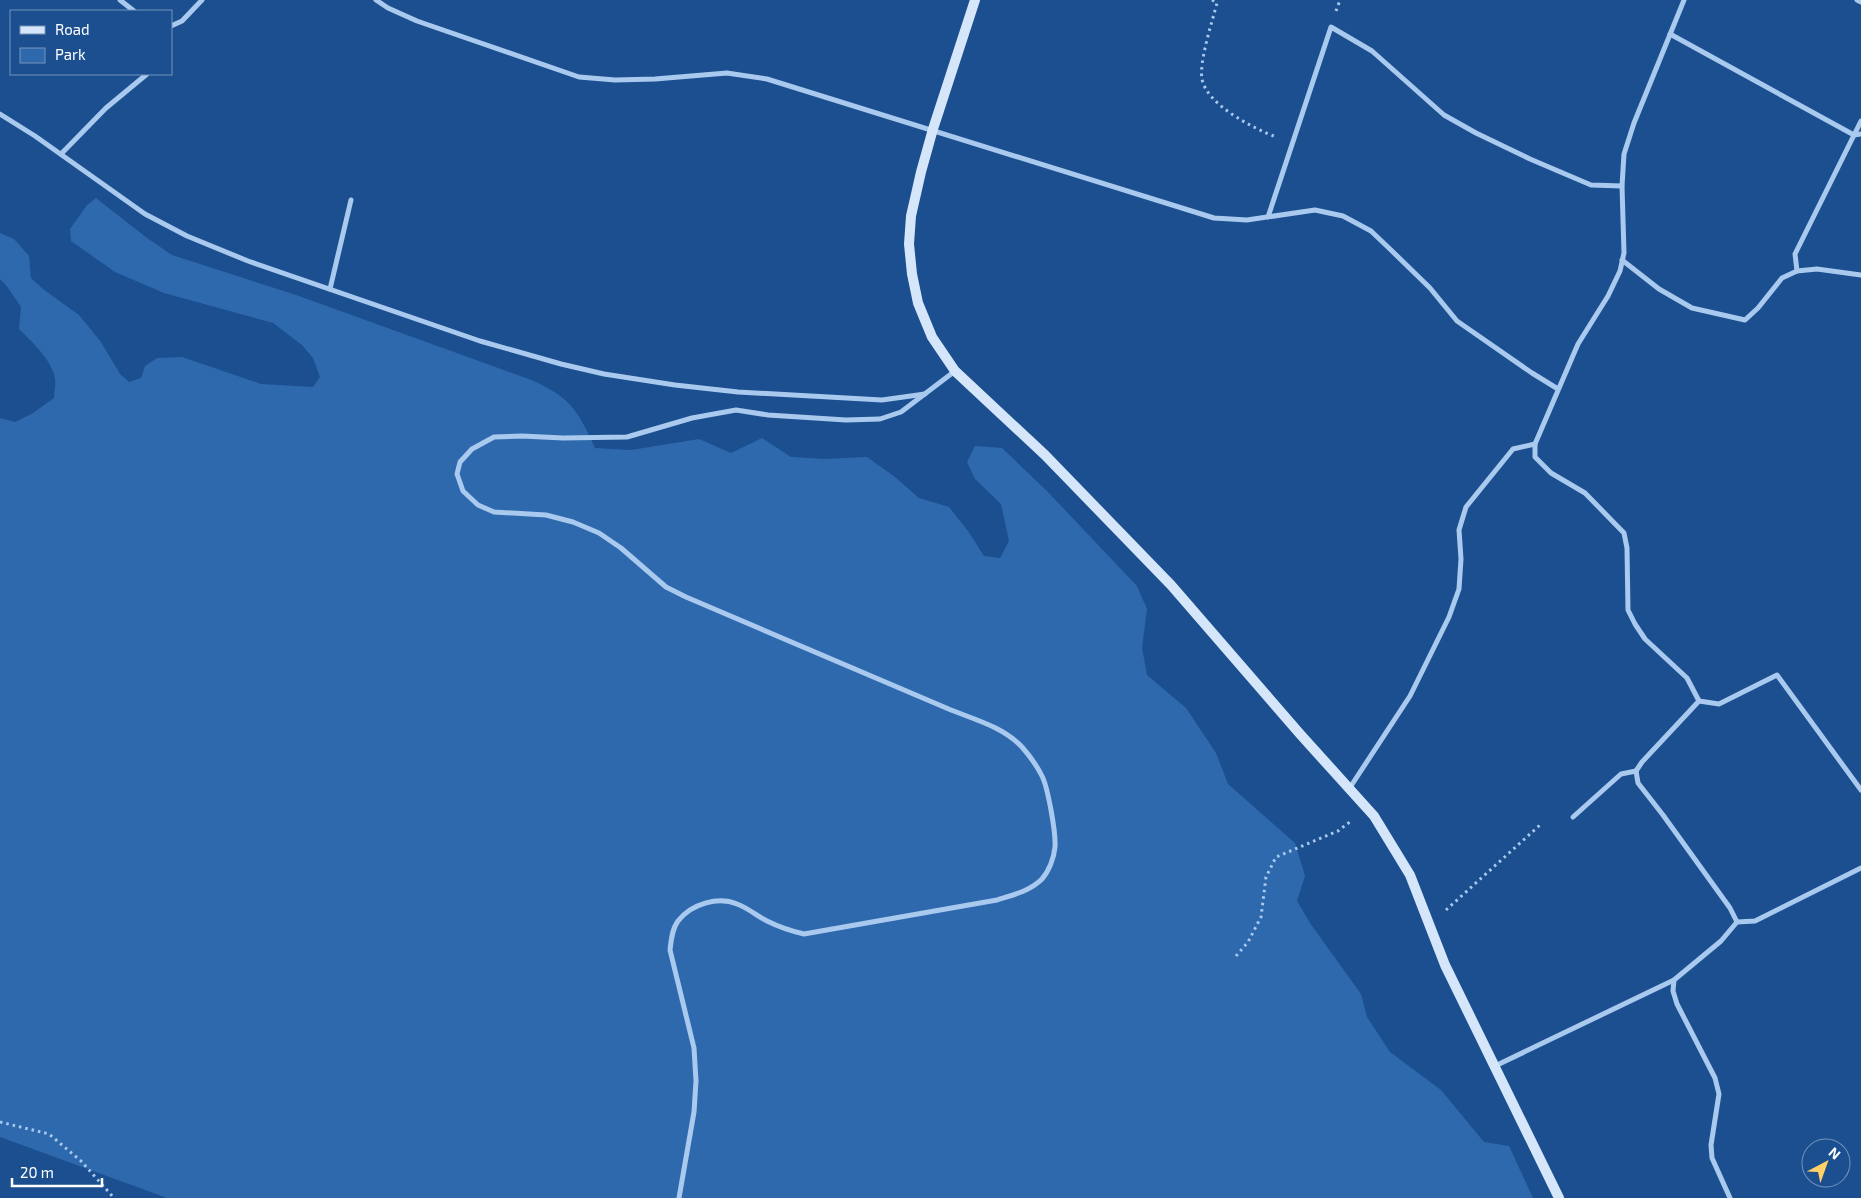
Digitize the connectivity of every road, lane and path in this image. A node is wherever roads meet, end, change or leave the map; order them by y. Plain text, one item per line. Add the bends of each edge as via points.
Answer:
1 (120, 0) edge
2 (202, 0) edge
3 (376, 0) edge
4 (975, 0) edge
5 (1212, 0) edge
6 (1684, 0) edge
7 (1857, 0) edge
8 (1861, 2) edge
9 (133, 10) edge
10 (172, 26) edge
11 (1670, 34) junction
12 (147, 75) edge
13 (0, 114) edge
14 (1861, 121) edge
15 (933, 129) junction
16 (1861, 134) edge
17 (1854, 135) junction
18 (1292, 144) junction
19 (61, 154) junction
20 (1622, 186) junction
21 (350, 200) dead end
22 (1268, 217) junction
23 (1622, 260) junction
24 (1798, 271) junction
25 (1861, 275) edge
26 (330, 289) junction
27 (955, 371) junction
28 (1558, 389) junction
29 (926, 394) junction
30 (1536, 444) junction
31 (1699, 701) junction
32 (1636, 771) junction
33 (1349, 788) junction
34 (1861, 790) edge
35 (1368, 809) junction
36 (1574, 817) dead end
37 (1540, 825) dead end
38 (1861, 868) edge
39 (1737, 922) junction
40 (1430, 925) junction
41 (1236, 956) dead end
42 (1674, 980) junction
43 (1495, 1066) junction
44 (0, 1122) edge
45 (114, 1198) edge
46 (678, 1198) edge
47 (1559, 1198) edge
48 (1730, 1198) edge

1 - 9 street
2 - 10 street via 182,21
3 - 15 street via 417,22 579,77 655,79 727,72 767,78
4 - 15 street
5 - 18 path via 1217,3 1202,79 1207,90 1235,117
6 - 11 street
7 - 8 street
11 - 17 street
11 - 20 street via 1624,154
12 - 19 street via 106,108
13 - 19 street
14 - 17 street
15 - 22 street via 1214,218 1246,220
15 - 27 street via 911,216 910,254 918,302 932,337
16 - 17 street
17 - 24 street via 1795,254
18 - 20 street via 1331,27 1372,51 1444,115 1476,133 1591,185
18 - 22 street
19 - 26 street via 145,214 187,236
20 - 23 street
21 - 26 street
22 - 28 street via 1315,210 1343,216 1371,231 1430,288 1457,321
23 - 24 street via 1659,289 1692,308 1745,320 1782,278
23 - 28 street via 1620,272 1578,344
24 - 25 street via 1817,269
26 - 29 street via 480,340 604,374 738,392 882,400
27 - 29 street
27 - 33 street via 1045,455 1171,585
28 - 30 street
29 - 46 street via 901,412 880,419 846,420 736,410 692,418 627,437 494,437 472,449 460,462 457,474 463,491 478,505 494,512 546,515 599,533 666,586 686,597 1007,734 1022,748 1042,776 1055,846 1052,862 1042,878 1029,889 988,902 804,934 784,929 737,904 721,900 690,910 677,922 670,950 694,1048 696,1081 694,1112
30 - 31 street via 1534,457 1551,473 1585,493 1624,533 1628,610 1645,639 1687,678
30 - 33 street via 1512,449 1466,507 1459,530 1459,589 1449,617 1410,696
31 - 32 street
31 - 34 street via 1719,704 1777,675
32 - 36 street via 1620,774
32 - 39 street via 1638,783 1664,815
33 - 35 street
35 - 40 street via 1410,875
35 - 41 path via 1338,831 1276,857 1266,877 1262,917
37 - 40 path
38 - 39 street via 1755,921
39 - 42 street via 1721,941
40 - 43 street via 1445,965
42 - 43 street
42 - 48 street via 1677,1004 1716,1078 1719,1094 1712,1158
43 - 47 street
44 - 45 path via 49,1134 81,1161

